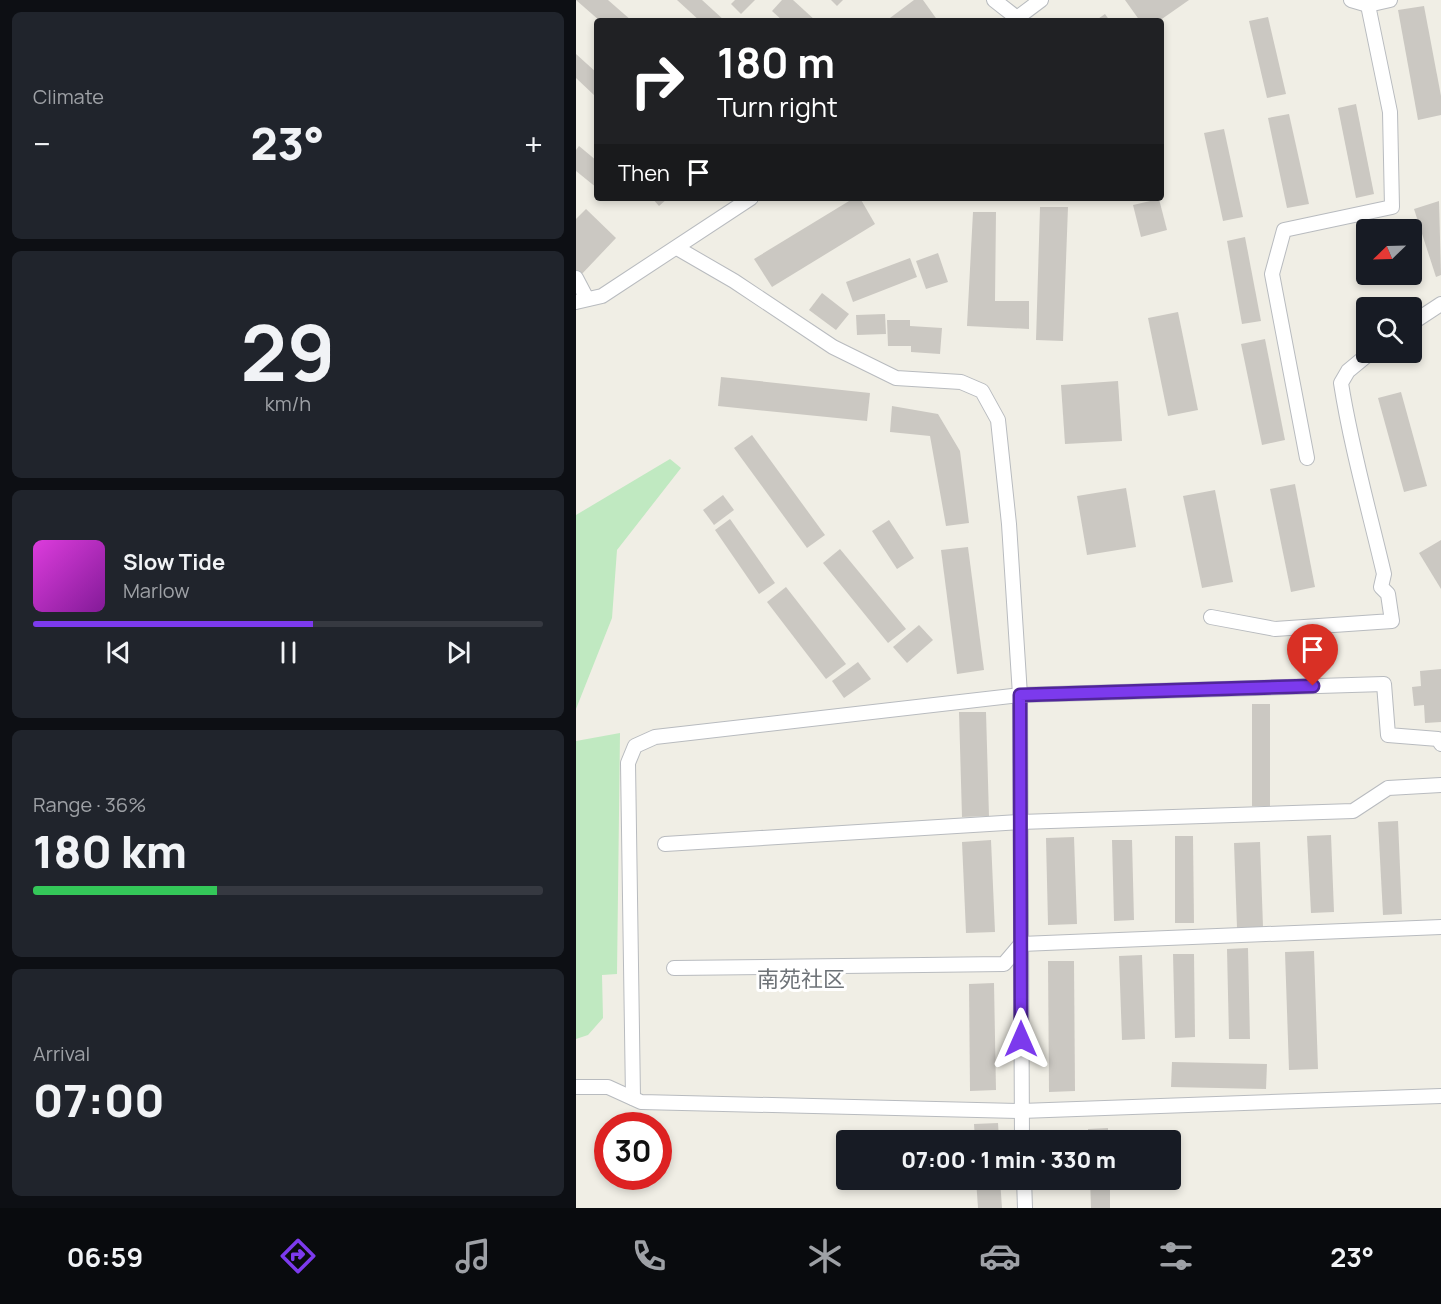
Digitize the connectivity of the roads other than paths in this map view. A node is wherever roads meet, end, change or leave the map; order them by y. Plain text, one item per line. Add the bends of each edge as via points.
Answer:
1 (994, 0) edge
2 (1041, 0) edge
3 (1351, 0) edge
4 (1390, 0) edge
5 (1368, 5) junction
6 (1013, 18) edge
7 (1018, 18) edge
8 (747, 201) edge
9 (677, 248) junction
10 (576, 278) edge
11 (582, 301) edge
12 (1441, 304) edge
13 (1422, 316) edge
14 (1358, 363) edge
15 (1307, 458) dead end
16 (1211, 617) dead end
17 (1020, 695) junction
18 (1441, 744) edge
19 (1441, 785) edge
20 (1020, 822) junction
21 (665, 844) dead end
22 (1441, 927) edge
23 (1021, 944) junction
24 (674, 968) dead end
25 (576, 1087) edge
26 (1441, 1095) edge
27 (633, 1098) junction
28 (1021, 1111) junction
29 (1022, 1130) edge
30 (1024, 1190) edge
31 (1025, 1208) edge

1 - 6 street
2 - 7 street
3 - 5 street
4 - 5 street
5 - 15 street via 1390,112 1392,207 1284,230 1272,274
8 - 9 street
9 - 11 street via 602,296
9 - 17 street via 734,280 833,347 896,378 961,382 982,391 998,420
10 - 11 street
12 - 13 street
14 - 16 street via 1341,383 1384,574 1381,587 1388,594 1392,621 1275,629
17 - 18 street via 1384,684 1388,735 1438,739
17 - 20 street
17 - 27 street via 655,737 635,746 628,763
19 - 20 street via 1388,788 1353,811
20 - 21 street
20 - 23 street
22 - 23 street
23 - 24 street via 1004,964
23 - 28 street
25 - 27 street via 608,1087
26 - 28 street
27 - 28 street via 641,1102
28 - 29 street
30 - 31 street

